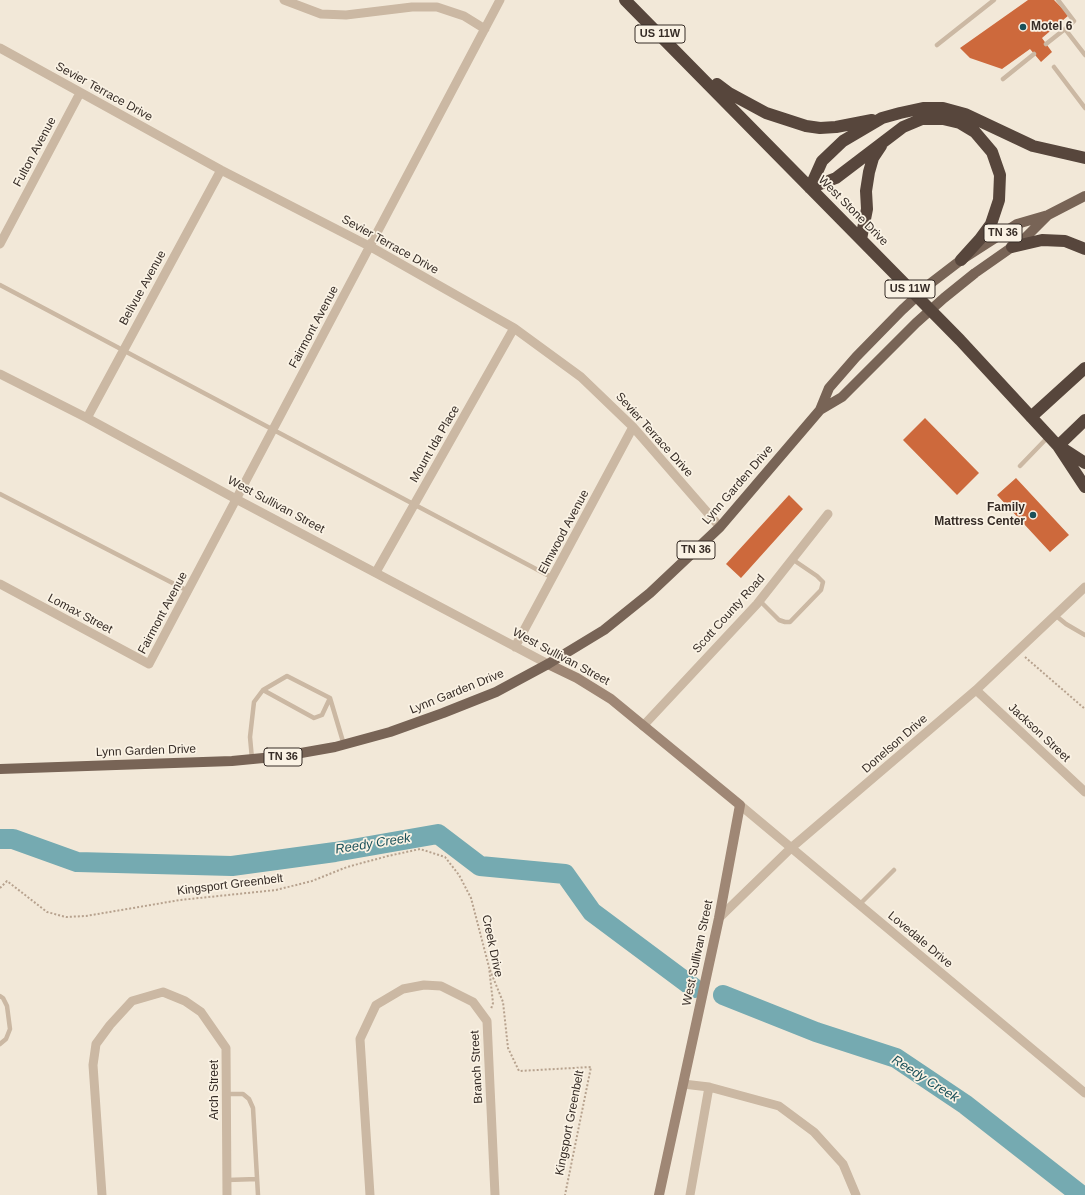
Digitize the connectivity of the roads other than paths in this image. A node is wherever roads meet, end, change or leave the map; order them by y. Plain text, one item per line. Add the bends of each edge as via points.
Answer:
1 (284, 0) edge
2 (500, 0) edge
3 (625, 0) edge
4 (994, 0) edge
5 (1058, 0) edge
6 (485, 29) junction
7 (1065, 29) junction
8 (1046, 44) dead end
9 (937, 45) dead end
10 (0, 48) edge
11 (1034, 54) dead end
12 (1085, 55) edge
13 (1054, 67) dead end
14 (694, 69) junction
15 (1003, 79) dead end
16 (80, 93) junction
17 (1085, 108) edge
18 (882, 118) junction
19 (892, 134) junction
20 (1085, 158) edge
21 (221, 170) junction
22 (810, 188) junction
23 (1085, 196) edge
24 (1048, 215) junction
25 (861, 239) junction
26 (0, 244) edge
27 (371, 247) junction
28 (1012, 248) junction
29 (1085, 249) edge
30 (961, 260) junction
31 (0, 285) edge
32 (514, 328) junction
33 (123, 351) junction
34 (1085, 368) edge
35 (0, 374) edge
36 (820, 410) junction
37 (1031, 417) junction
38 (86, 418) junction
39 (1085, 420) edge
40 (633, 427) junction
41 (273, 430) junction
42 (1049, 436) junction
43 (1058, 446) junction
44 (1085, 463) edge
45 (1020, 466) dead end
46 (1085, 487) edge
47 (0, 494) edge
48 (236, 499) junction
49 (414, 504) junction
50 (828, 514) dead end
51 (720, 527) junction
52 (792, 559) junction
53 (376, 572) junction
54 (553, 578) junction
55 (0, 584) edge
56 (1085, 587) edge
57 (188, 590) junction
58 (760, 601) junction
59 (1055, 615) junction
60 (1085, 635) edge
61 (515, 647) junction
62 (149, 664) joint
63 (548, 664) junction
64 (263, 690) junction
65 (976, 690) junction
66 (330, 698) junction
67 (643, 726) junction
68 (344, 745) junction
69 (252, 759) junction
70 (0, 769) edge
71 (1085, 792) edge
72 (740, 805) junction
73 (791, 848) junction
74 (894, 870) dead end
75 (859, 905) junction
76 (719, 918) junction
77 (0, 996) edge
78 (6, 1039) junction
79 (0, 1040) edge
80 (0, 1044) edge
81 (683, 1084) junction
82 (709, 1087) junction
83 (1085, 1093) edge
84 (226, 1094) junction
85 (257, 1179) junction
86 (227, 1180) junction
87 (102, 1195) edge
88 (227, 1195) edge
89 (258, 1195) edge
90 (370, 1195) edge
91 (495, 1195) edge
92 (659, 1195) edge
93 (690, 1195) edge
94 (856, 1195) edge

1 - 6 street via 321,14 346,15 412,7 436,7 464,16
2 - 6 street, Fairmont Avenue
3 - 14 highway, West Stone Drive / US 11W
4 - 9 lane
5 - 7 lane via 1074,21
6 - 27 street, Fairmont Avenue
7 - 8 lane
7 - 12 lane
10 - 16 street, Sevier Terrace Drive
11 - 15 lane
13 - 17 lane
14 - 18 highway via 729,93 766,113 806,126 836,127
14 - 22 highway, West Stone Drive / US 11W
16 - 21 street, Sevier Terrace Drive
16 - 26 street, Fulton Avenue
18 - 20 highway via 923,108 943,108 965,114 1033,146
18 - 22 highway via 844,141 822,161
19 - 22 highway via 836,178
19 - 25 highway via 880,146 868,172 867,209
19 - 30 highway via 922,119 943,119 960,123 975,132 992,152 1000,175 999,200 991,224
21 - 27 street, Sevier Terrace Drive
21 - 33 street, Bellvue Avenue
22 - 25 highway, West Stone Drive / US 11W
23 - 24 main road, Lynn Garden Drive / TN 36
24 - 28 main road, Lynn Garden Drive / TN 36
24 - 30 main road, Lynn Garden Drive / TN 36 via 1016,224
25 - 37 highway, West Stone Drive / US 11W
27 - 32 street, Sevier Terrace Drive
27 - 41 street, Fairmont Avenue
28 - 29 highway via 1042,240 1065,241
28 - 36 main road, Lynn Garden Drive / TN 36 via 944,298 842,397
30 - 36 main road, Lynn Garden Drive / TN 36 via 931,283 856,357 829,388
31 - 33 lane
32 - 40 street, Sevier Terrace Drive via 581,377
32 - 49 street, Mount Ida Place
33 - 38 street, Bellvue Avenue
33 - 41 lane
34 - 37 highway
35 - 38 street, West Sullivan Street
36 - 51 main road, Lynn Garden Drive / TN 36
37 - 42 highway, West Stone Drive / US 11W
38 - 48 street, West Sullivan Street
39 - 43 highway
40 - 51 street, Sevier Terrace Drive
40 - 54 street, Elmwood Avenue
41 - 48 street, Fairmont Avenue
41 - 49 lane
42 - 43 highway, West Stone Drive / US 11W
42 - 45 lane
43 - 44 highway, West Stone Drive / US 11W
43 - 46 highway, West Stone Drive / US 11W
47 - 57 lane
48 - 53 street, West Sullivan Street
48 - 57 street, Fairmont Avenue
49 - 53 street, Mount Ida Place
49 - 54 lane
50 - 52 street, Scott County Road
51 - 63 main road, Lynn Garden Drive / TN 36 via 650,593 604,630
52 - 58 street, Scott County Road
52 - 58 lane via 817,576 822,582 821,590 790,622 780,620
53 - 61 street, West Sullivan Street
54 - 61 street, Elmwood Avenue
55 - 62 street, Lomax Street
56 - 59 street, Donelson Drive
57 - 62 street, Fairmont Avenue
58 - 67 street, Scott County Road
59 - 60 lane
59 - 65 street, Donelson Drive
61 - 63 street, West Sullivan Street
63 - 67 street, West Sullivan Street via 611,699
63 - 68 main road, Lynn Garden Drive / TN 36 via 496,692 443,714
64 - 66 lane via 287,676
64 - 66 lane via 314,718 322,715
64 - 69 lane via 254,702 250,737
65 - 71 street, Jackson Street
65 - 73 street, Donelson Drive
66 - 68 lane
67 - 72 street, West Sullivan Street
68 - 69 main road, Lynn Garden Drive / TN 36
69 - 70 main road, Lynn Garden Drive / TN 36
72 - 73 street, Lovedale Drive
72 - 76 street, West Sullivan Street
73 - 75 street, Lovedale Drive
73 - 76 street, Donelson Drive
74 - 75 lane
75 - 83 street, Lovedale Drive
76 - 81 street, West Sullivan Street
77 - 78 lane via 7,1006 10,1018 10,1029
78 - 79 lane
78 - 80 lane
81 - 82 street
81 - 92 street, West Sullivan Street
82 - 93 street
82 - 94 street via 779,1106 814,1132 843,1164
84 - 85 lane via 243,1094 254,1108
84 - 86 street, Arch Street
84 - 87 street, Arch Street via 226,1048 201,1012 186,1000 163,992 132,1001 96,1044 93,1065
85 - 86 lane
85 - 89 lane
86 - 88 street, Arch Street
90 - 91 street, Branch Street via 360,1039 376,1005 403,989 424,985 441,986 473,1002 487,1021

